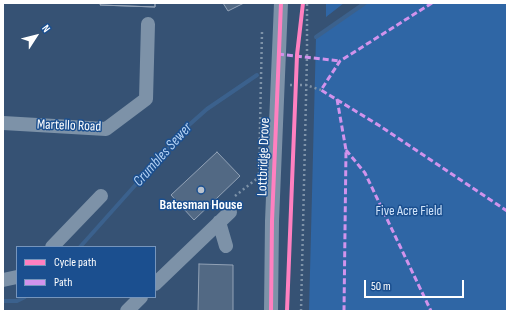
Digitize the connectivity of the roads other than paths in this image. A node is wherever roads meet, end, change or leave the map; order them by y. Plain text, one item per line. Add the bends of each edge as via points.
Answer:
1 (281, 3) edge
2 (148, 24) dead end
3 (3, 123) edge
4 (101, 196) dead end
5 (230, 212) dead end
6 (219, 222) junction
7 (53, 246) edge
8 (226, 246) dead end
9 (16, 277) edge
10 (3, 280) edge
11 (156, 283) edge
12 (140, 298) edge
13 (127, 311) edge
14 (271, 311) edge

1 - 14 street, Lottbridge Drove
2 - 3 street, Martello Road via 146,98 106,129
4 - 7 street
5 - 6 street
6 - 8 street
6 - 11 street
9 - 10 street
12 - 13 street

